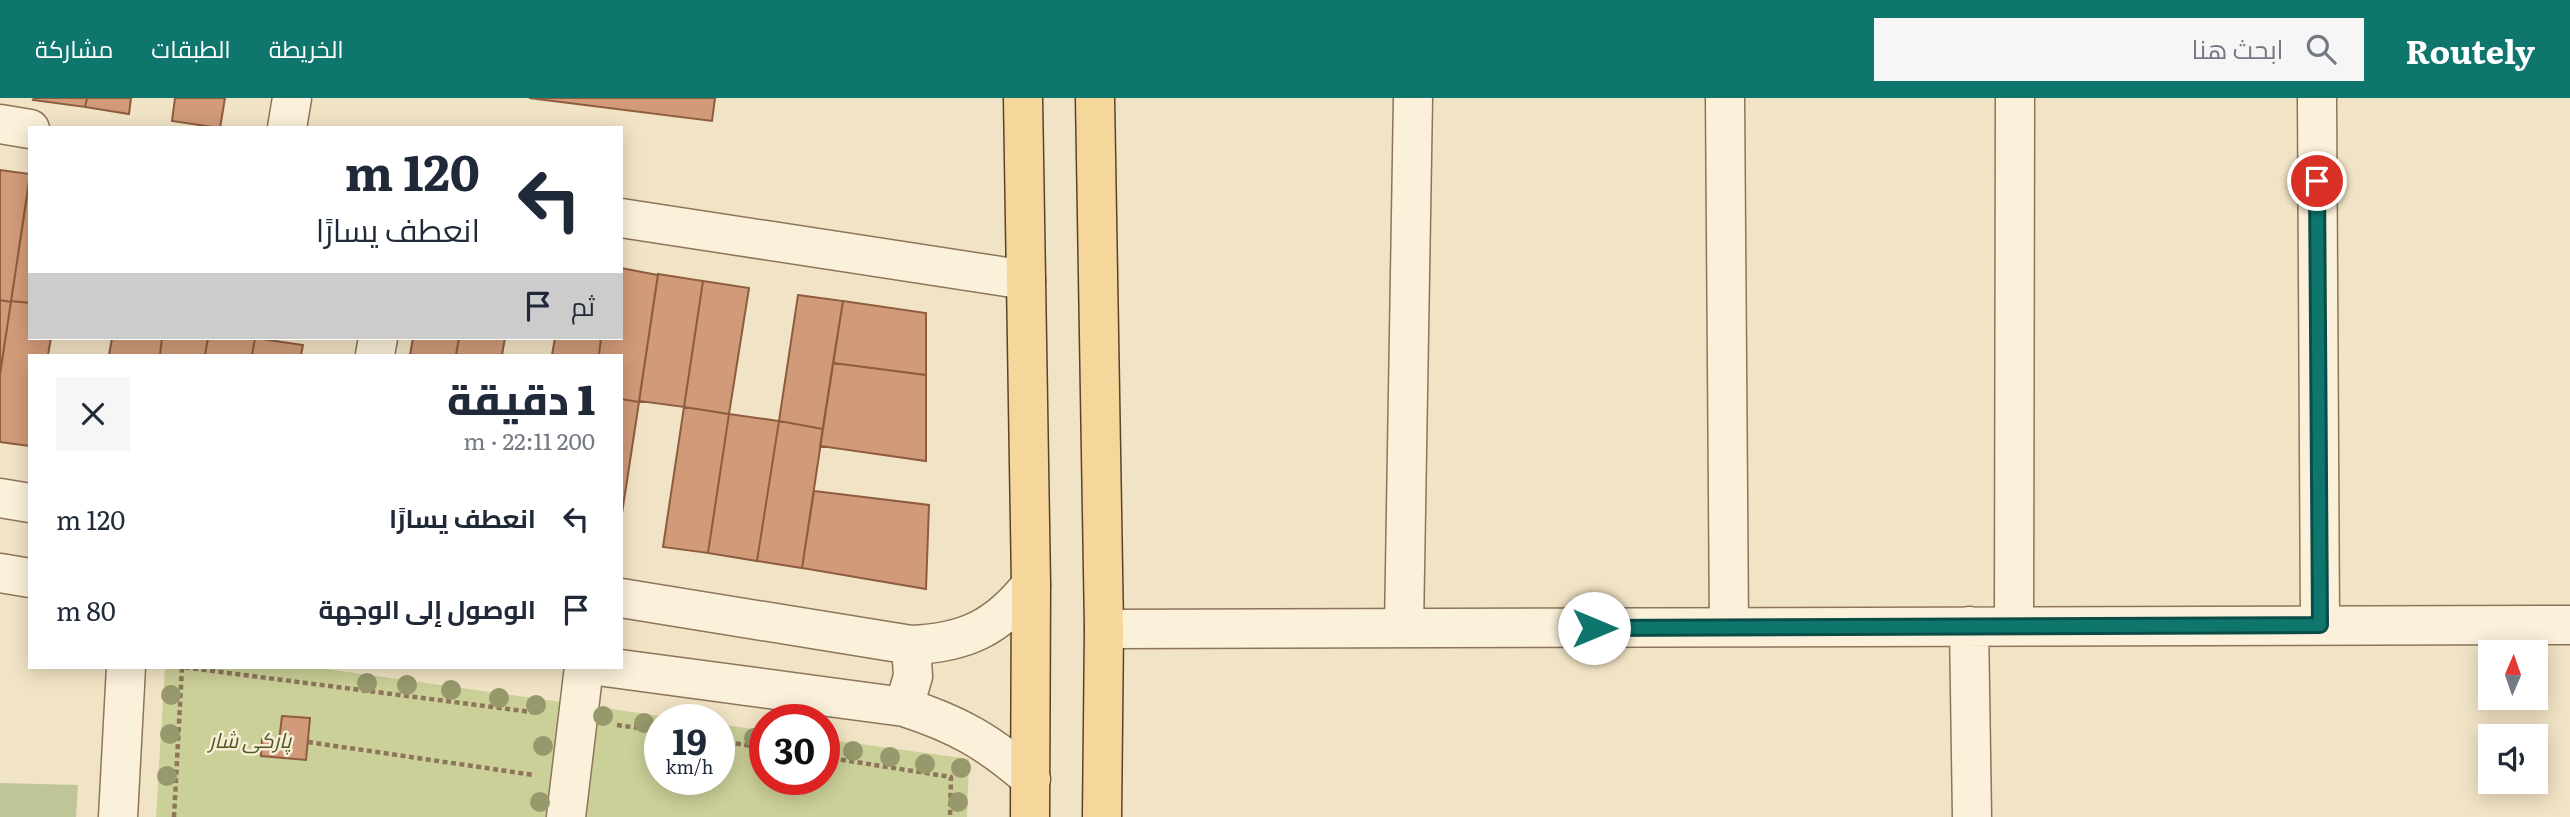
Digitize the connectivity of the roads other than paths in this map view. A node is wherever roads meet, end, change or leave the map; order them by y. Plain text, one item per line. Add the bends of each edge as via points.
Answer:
1 (292, 98) edge
2 (1023, 98) edge
3 (1095, 98) edge
4 (1413, 98) edge
5 (1725, 98) edge
6 (2015, 98) edge
7 (2317, 98) edge
8 (0, 124) edge
9 (287, 126) edge
10 (28, 128) edge
11 (623, 218) edge
12 (1026, 279) junction
13 (0, 498) edge
14 (28, 503) edge
15 (0, 573) edge
16 (28, 578) edge
17 (1031, 585) junction
18 (623, 598) edge
19 (2320, 625) junction
20 (2570, 625) edge
21 (1969, 626) junction
22 (2014, 626) junction
23 (1729, 627) junction
24 (1404, 628) junction
25 (1104, 629) junction
26 (911, 645) junction
27 (126, 669) edge
28 (584, 669) edge
29 (620, 669) edge
30 (904, 707) junction
31 (1031, 779) junction
32 (118, 817) edge
33 (566, 817) edge
34 (1030, 817) edge
35 (1102, 817) edge
36 (1972, 817) edge

1 - 9 street
2 - 12 main road
3 - 25 main road
4 - 24 street
5 - 23 street
6 - 22 street
7 - 19 street
8 - 10 street
11 - 12 street
12 - 17 main road
13 - 14 street
15 - 16 street
17 - 26 street via 1014,607 966,637
17 - 31 main road
18 - 26 street
19 - 20 street
19 - 22 street
21 - 22 street
21 - 23 street
21 - 36 street
23 - 24 street
24 - 25 street
25 - 35 main road
26 - 30 street via 913,676
27 - 32 street
28 - 33 street
29 - 30 street
30 - 31 street via 972,734
31 - 34 main road

